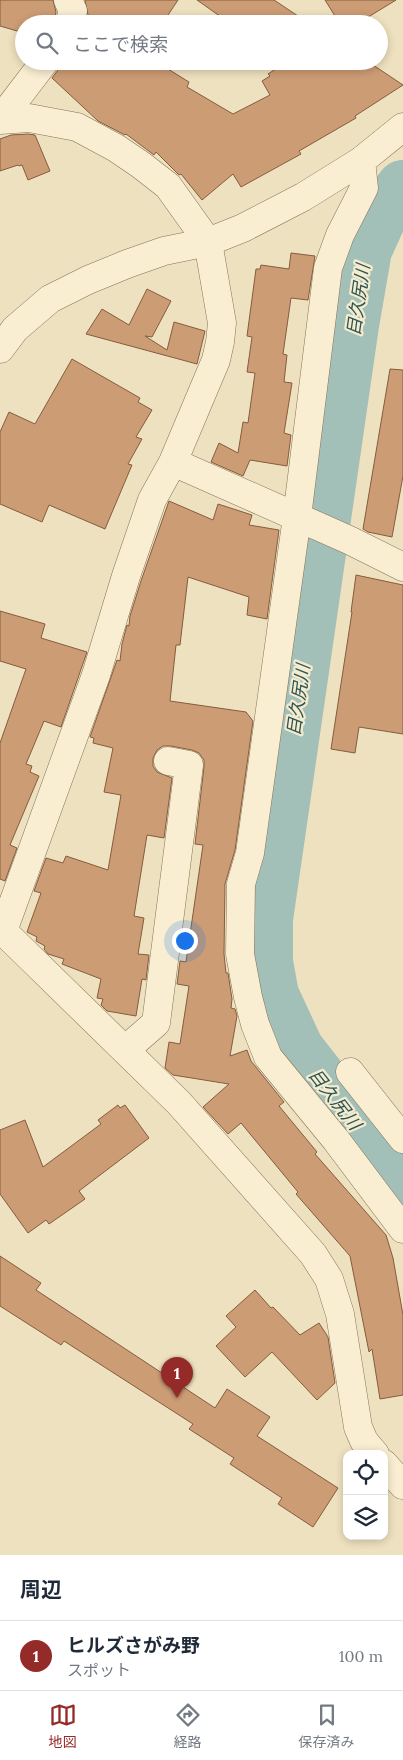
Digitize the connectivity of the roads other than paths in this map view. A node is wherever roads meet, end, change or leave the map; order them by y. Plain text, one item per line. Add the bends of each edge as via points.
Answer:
1 (68, 0) edge
2 (72, 15) edge
3 (38, 70) edge
4 (0, 120) edge
5 (403, 127) edge
6 (361, 161) junction
7 (208, 242) junction
8 (0, 349) edge
9 (173, 462) junction
10 (300, 518) junction
11 (403, 565) edge
12 (168, 761) dead end
13 (1, 931) edge
14 (125, 1050) junction
15 (350, 1072) dead end
16 (403, 1139) edge
17 (403, 1229) edge
18 (372, 1450) edge
19 (388, 1468) edge
20 (403, 1485) edge

1 - 2 street
3 - 4 street
4 - 7 street via 29,118 77,127 116,148 168,186
5 - 6 street
6 - 7 street via 302,197
6 - 10 street via 364,188 340,235 328,268
7 - 8 street via 164,251 88,280 50,299 15,329
7 - 9 street via 222,323 220,342 208,381
9 - 10 street
9 - 13 street via 152,500 96,675
10 - 11 street
10 - 17 street via 250,853 241,884 240,954 255,1024 268,1057
12 - 14 street via 189,765 156,1023
13 - 14 street
14 - 18 street via 179,1103 313,1254 329,1279 340,1314 358,1427
15 - 16 street
19 - 20 street

